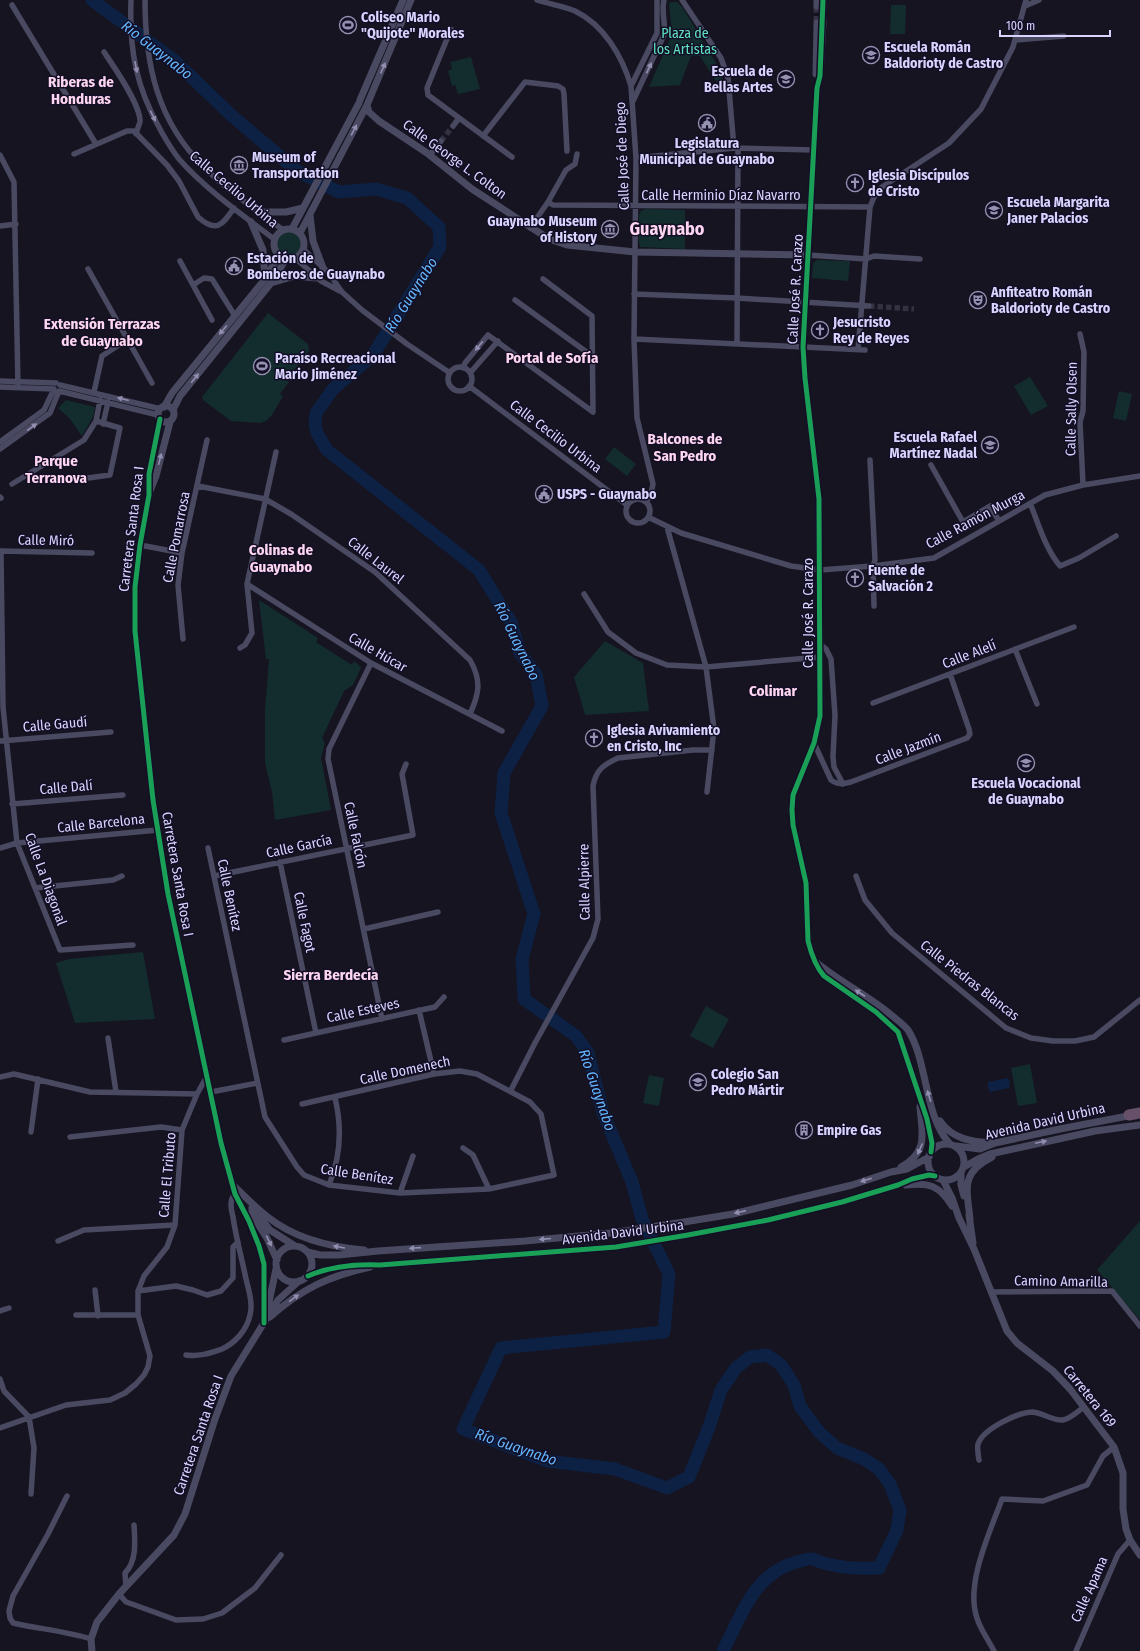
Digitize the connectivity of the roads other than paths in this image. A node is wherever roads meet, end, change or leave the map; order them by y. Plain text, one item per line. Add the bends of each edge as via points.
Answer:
1 (132, 0) edge
2 (145, 0) edge
3 (403, 0) edge
4 (411, 0) edge
5 (537, 0) edge
6 (657, 0) edge
7 (664, 0) edge
8 (682, 0) edge
9 (1039, 0) edge
10 (1025, 3) edge
11 (12, 5) dead end
12 (820, 23) tunnel mouth
13 (451, 29) dead end
14 (1064, 36) dead end
15 (1015, 40) junction
16 (104, 52) dead end
17 (631, 86) junction
18 (359, 101) junction
19 (632, 103) junction
20 (367, 105) junction
21 (459, 118) junction
22 (453, 126) tunnel mouth
23 (136, 134) junction
24 (483, 136) junction
25 (441, 141) tunnel mouth
26 (96, 144) junction
27 (736, 148) junction
28 (814, 150) junction
29 (566, 151) dead end
30 (74, 154) dead end
31 (577, 154) dead end
32 (430, 155) junction
33 (0, 156) edge
34 (512, 157) dead end
35 (636, 158) junction
36 (548, 202) junction
37 (635, 207) junction
38 (738, 207) junction
39 (811, 207) junction
40 (870, 207) junction
41 (234, 208) junction
42 (303, 208) junction
43 (259, 212) junction
44 (310, 215) junction
45 (251, 222) junction
46 (16, 224) junction
47 (0, 226) edge
48 (530, 228) junction
49 (292, 229) junction
50 (283, 230) junction
51 (300, 233) junction
52 (274, 239) junction
53 (303, 249) junction
54 (635, 252) junction
55 (738, 253) junction
56 (808, 256) junction
57 (282, 257) junction
58 (295, 258) junction
59 (866, 258) junction
60 (920, 259) dead end
61 (180, 261) dead end
62 (323, 268) junction
63 (88, 269) dead end
64 (316, 278) junction
65 (543, 279) dead end
66 (268, 281) junction
67 (192, 285) junction
68 (342, 292) junction
69 (634, 294) junction
70 (737, 298) junction
71 (515, 300) dead end
72 (806, 302) junction
73 (861, 305) junction
74 (869, 306) tunnel mouth
75 (235, 316) junction
76 (212, 320) dead end
77 (1080, 334) dead end
78 (128, 339) junction
79 (634, 339) junction
80 (498, 341) junction
81 (737, 343) junction
82 (803, 347) junction
83 (858, 350) junction
84 (865, 350) dead end
85 (592, 356) junction
86 (463, 368) junction
87 (450, 373) junction
88 (470, 373) junction
89 (0, 381) edge
90 (152, 383) dead end
91 (18, 384) junction
92 (469, 386) junction
93 (0, 387) edge
94 (57, 387) junction
95 (94, 392) junction
96 (100, 400) junction
97 (108, 402) junction
98 (173, 410) junction
99 (160, 412) junction
100 (96, 421) junction
101 (170, 422) junction
102 (103, 424) junction
103 (207, 440) dead end
104 (0, 442) edge
105 (0, 449) edge
106 (276, 452) dead end
107 (870, 460) dead end
108 (931, 465) dead end
109 (1140, 476) edge
110 (88, 478) dead end
111 (12, 484) dead end
112 (1083, 485) junction
113 (198, 486) junction
114 (149, 495) junction
115 (265, 499) junction
116 (646, 502) junction
117 (1030, 503) junction
118 (627, 505) junction
119 (648, 517) junction
120 (999, 521) junction
121 (666, 527) junction
122 (1116, 536) dead end
123 (140, 545) junction
124 (1, 552) edge
125 (92, 553) dead end
126 (182, 553) junction
127 (873, 566) junction
128 (820, 570) junction
129 (247, 584) junction
130 (584, 594) dead end
131 (874, 606) dead end
132 (1, 614) edge
133 (1074, 627) dead end
134 (183, 638) dead end
135 (820, 644) junction
136 (240, 648) dead end
137 (1015, 649) junction
138 (820, 656) junction
139 (371, 663) junction
140 (706, 667) junction
141 (950, 674) junction
142 (1, 678) edge
143 (873, 703) dead end
144 (1037, 704) dead end
145 (470, 714) junction
146 (502, 731) dead end
147 (111, 732) dead end
148 (3, 740) edge
149 (814, 743) junction
150 (712, 750) junction
151 (406, 764) dead end
152 (843, 784) junction
153 (707, 792) dead end
154 (123, 794) dead end
155 (12, 804) junction
156 (158, 830) junction
157 (17, 843) junction
158 (0, 848) edge
159 (208, 848) dead end
160 (347, 848) junction
161 (280, 862) junction
162 (122, 876) dead end
163 (214, 876) junction
164 (856, 876) dead end
165 (35, 888) junction
166 (438, 912) dead end
167 (364, 929) junction
168 (133, 944) dead end
169 (816, 961) junction
170 (444, 997) dead end
171 (1140, 1000) edge
172 (420, 1010) junction
173 (382, 1018) junction
174 (316, 1033) junction
175 (108, 1038) dead end
176 (284, 1040) dead end
177 (434, 1074) junction
178 (207, 1075) junction
179 (0, 1077) edge
180 (38, 1079) junction
181 (257, 1083) junction
182 (511, 1090) junction
183 (116, 1092) junction
184 (211, 1092) junction
185 (197, 1094) junction
186 (920, 1097) junction
187 (335, 1098) junction
188 (302, 1104) dead end
189 (934, 1113) junction
190 (1136, 1115) edge
191 (1140, 1126) edge
192 (182, 1130) junction
193 (30, 1132) dead end
194 (70, 1138) dead end
195 (995, 1143) junction
196 (953, 1145) junction
197 (463, 1148) dead end
198 (1003, 1151) junction
199 (930, 1154) junction
200 (413, 1156) dead end
201 (963, 1170) junction
202 (891, 1172) junction
203 (935, 1176) junction
204 (943, 1180) junction
205 (233, 1185) junction
206 (330, 1185) junction
207 (898, 1185) junction
208 (489, 1189) junction
209 (400, 1193) junction
210 (235, 1194) junction
211 (959, 1218) junction
212 (970, 1219) junction
213 (175, 1225) junction
214 (58, 1241) dead end
215 (238, 1242) junction
216 (295, 1246) junction
217 (974, 1249) junction
218 (378, 1251) junction
219 (308, 1252) junction
220 (277, 1264) junction
221 (380, 1265) junction
222 (308, 1276) junction
223 (299, 1281) junction
224 (96, 1290) dead end
225 (138, 1291) junction
226 (991, 1292) junction
227 (9, 1308) dead end
228 (0, 1311) edge
229 (76, 1315) dead end
230 (138, 1315) junction
231 (98, 1316) junction
232 (264, 1323) junction
233 (1140, 1326) edge
234 (186, 1355) dead end
235 (0, 1379) edge
236 (1084, 1407) junction
237 (29, 1417) junction
238 (0, 1428) edge
239 (1114, 1447) junction
240 (980, 1460) dead end
241 (31, 1494) dead end
242 (67, 1496) dead end
243 (134, 1525) dead end
244 (1130, 1540) junction
245 (281, 1554) dead end
246 (1140, 1555) edge
247 (126, 1587) junction
248 (119, 1594) junction
249 (91, 1639) junction
250 (92, 1651) edge
251 (994, 1651) edge
252 (1076, 1651) edge

1 -> 41 street, Calle Cecilio Urbina via 132,44 138,80 154,118 178,158
2 - 43 street, Calle Cecilio Urbina via 146,48 155,86 176,132 192,155
3 - 18 street
20 -> 4 street
5 - 17 street, Calle José de Diego via 575,12 595,25 616,52
6 - 17 street via 657,33
19 -> 7 street via 664,35
8 - 27 street via 725,68
9 - 10 street
10 - 15 street
11 - 26 street
12 - 28 street, Calle José R. Carazo
13 - 21 street via 428,83 427,92
14 - 15 street
15 - 40 street via 981,109 949,143 878,191
16 - 23 street via 139,113 140,122
17 - 19 street, Calle José de Diego
18 - 20 street via 360,107
18 - 42 street
19 - 35 street, Calle José de Diego
20 - 32 street, Calle George L. Colton via 369,112 379,121
44 -> 20 street
21 - 22 street
21 - 24 street
23 - 26 street via 134,131 127,131
23 - 41 street via 171,171 203,221 220,225
24 - 29 street via 525,82 558,86 563,89 564,94
24 - 34 street
25 - 32 street
26 - 30 street
27 - 28 street
27 - 35 street
27 - 38 street
28 - 39 street, Calle José R. Carazo
31 - 36 street via 576,164 566,170
32 - 48 street, Calle George L. Colton via 472,189
33 - 46 street via 14,182
35 - 37 street, Calle José de Diego
36 - 37 street, Calle Herminio Díaz Navarro via 553,205
36 - 48 street
37 - 38 street, Calle Herminio Díaz Navarro
37 - 54 street, Calle José de Diego
38 - 39 street, Calle Herminio Díaz Navarro
38 - 55 street
39 - 40 street, Calle Herminio Díaz Navarro
39 - 56 street, Calle José R. Carazo
40 - 59 street
41 - 45 street, Calle Cecilio Urbina
42 - 43 street via 286,212
42 - 49 street
43 - 50 street, Calle Cecilio Urbina
44 - 51 street
44 - 62 street via 313,241
45 - 52 street, Calle Cecilio Urbina
45 - 66 street via 263,250
46 - 47 street
46 - 91 street
48 - 54 street, Calle George L. Colton via 549,239 567,245
49 - 50 street
49 - 51 street
50 - 52 street via 278,232
51 - 53 street via 304,241
52 - 57 street via 274,248
53 - 58 street
53 - 62 street
54 - 55 street, Calle George L. Colton
54 - 69 street, Calle José de Diego
55 - 56 street, Calle George L. Colton
55 - 70 street
56 - 59 street, Calle George L. Colton
56 - 72 street, Calle José R. Carazo
57 - 58 street
57 - 66 street, Carretera Santa Rosa I
58 - 64 street
59 - 60 street, Calle George L. Colton via 874,256
59 - 73 street
61 - 67 street
62 - 68 street
63 - 78 street
64 - 66 street via 295,276
64 - 68 street
65 - 85 street via 592,316
66 - 75 street, Carretera Santa Rosa I
98 -> 66 street, Carretera Santa Rosa I via 180,396
67 - 75 street via 204,278 212,279
67 - 76 street
68 - 87 street via 407,344
69 - 70 street
69 - 79 street, Calle José de Diego
70 - 72 street
70 - 81 street
71 - 85 street
72 - 73 street
72 - 82 street, Calle José R. Carazo
73 - 74 street
73 - 83 street
75 -> 99 street, Carretera Santa Rosa I via 172,393
77 - 112 street, Calle Sally Olsen via 1084,352 1083,411 1080,422
78 - 90 street
78 - 95 street via 102,356
79 - 81 street
79 - 116 street, Calle José de Diego via 637,418 653,480 651,494
80 - 85 street via 594,412
80 -> 86 street via 488,335
80 - 88 street
81 - 82 street
82 - 83 street
82 - 128 street, Calle José R. Carazo via 819,499
83 - 84 street
86 - 87 street via 456,368
86 - 88 street
87 - 92 street via 448,383 454,390 463,391
88 - 92 street via 472,381
89 - 91 street
91 - 93 street
91 - 94 street
92 - 118 street, Calle Cecilio Urbina
94 - 95 street
94 - 96 street
94 - 104 street via 44,410
105 -> 94 street via 50,413
99 -> 95 street
96 - 97 street
96 - 100 street
97 - 99 street
97 - 102 street
98 - 99 street via 169,407
98 - 101 street via 174,417
99 - 101 street via 165,422
99 - 114 street, Carretera Santa Rosa I via 149,474
100 - 102 street
100 - 111 street via 84,440
114 -> 101 street, Carretera Santa Rosa I
102 - 110 street via 120,428 110,475
103 - 113 street, Calle Pomarrosa
106 - 115 street
107 - 127 street via 875,560
108 - 120 street via 963,522 990,506
109 - 112 street, Calle Ramón Murga
112 - 117 street, Calle Ramón Murga via 1045,495
113 - 115 street, Calle Laurel
113 - 126 street, Calle Pomarrosa
114 - 123 street, Carretera Santa Rosa I
115 - 129 street
115 - 145 street, Calle Laurel via 375,572 470,660 476,675 477,698
116 - 118 street via 635,499
116 - 119 street via 650,508
117 - 120 street, Calle Ramón Murga
117 - 122 street via 1052,557 1060,566
118 - 119 street via 626,514 632,521 641,523
119 - 121 street
120 - 127 street, Calle Ramón Murga via 934,558
121 - 128 street via 783,564
121 - 140 street
123 - 126 street
123 - 156 street, Carretera Santa Rosa I via 135,587 135,632
124 - 125 street, Calle Miró
124 - 132 street, Calle La Diagonal
126 - 134 street, Calle Pomarrosa via 178,585
127 - 128 street, Calle Ramón Murga
127 - 131 street
128 - 135 street, Calle José R. Carazo
129 - 136 street via 252,633 245,645
129 - 139 street, Calle Húcar
130 - 140 street via 608,632 636,653 667,665
132 - 142 street, Calle La Diagonal
133 - 137 street, Calle Alelí
135 - 138 street, Calle José R. Carazo
135 - 152 street via 831,659 835,715 833,757 834,767
137 - 141 street, Calle Alelí
137 - 144 street
138 - 140 street
138 - 149 street, Calle José R. Carazo via 820,716
139 - 145 street, Calle Húcar
139 - 160 street, Calle Falcón via 329,749 328,759
140 - 150 street via 714,729
141 - 143 street, Calle Alelí
141 - 152 street, Calle Jazmín via 969,729 969,737
142 - 148 street, Calle La Diagonal
145 - 146 street, Calle Húcar
147 - 148 street, Calle Gaudí
148 - 155 street, Calle La Diagonal
149 - 152 street via 831,780
149 - 169 street, Calle José R. Carazo via 793,794 792,810 806,883 808,941
150 - 153 street
150 - 182 street, Calle Alpierre via 618,758 595,775 593,786 598,919 593,938 534,1043
151 - 160 street, Calle García via 402,774 413,834
154 - 155 street, Calle Dalí
155 - 157 street, Calle La Diagonal
156 - 157 street, Calle Barcelona
156 - 178 street, Carretera Santa Rosa I via 168,894
157 - 158 street, Calle Barcelona
157 - 165 street, Calle La Diagonal
159 - 163 street, Calle Benítez
160 - 161 street, Calle García
160 - 167 street, Calle Falcón
161 - 163 street, Calle García
161 - 174 street, Calle Fagot
162 - 165 street via 113,880
163 - 181 street, Calle Benítez
164 - 171 street, Calle Piedras Blancas via 864,900 892,933 1006,1028 1031,1038 1075,1041 1094,1037
165 - 168 street, Calle La Diagonal via 60,950
166 - 167 street
167 - 173 street, Calle Falcón
169 - 186 street, Calle José R. Carazo via 824,976 894,1027 899,1034
189 -> 169 street, Calle José R. Carazo via 914,1043 907,1029 880,1006 828,972
170 - 172 street, Calle Esteves via 435,1007
172 - 173 street, Calle Esteves
172 - 177 street
173 - 174 street, Calle Esteves
174 - 176 street, Calle Esteves
175 - 183 street
177 - 182 street, Calle Domenech via 460,1071 477,1074
177 - 187 street, Calle Domenech
178 - 184 street, Carretera Santa Rosa I
178 - 185 street, Calle El Tributo
179 - 180 street via 14,1074
180 - 183 street via 90,1092
180 - 193 street
181 - 184 street
181 - 206 street, Calle Benítez via 265,1117 297,1167 310,1178
182 - 208 street, Calle Benítez via 530,1102 541,1114 554,1176
183 - 185 street
184 - 205 street, Carretera Santa Rosa I via 220,1143
185 - 192 street, Calle El Tributo
186 - 199 street, Calle José R. Carazo via 932,1143
186 -> 202 street via 923,1137 920,1149 908,1163
187 - 188 street, Calle Domenech
187 - 206 street via 340,1136 335,1171
189 - 195 street via 944,1127 956,1136 974,1142
189 - 196 street, Calle José R. Carazo via 941,1132
190 - 195 street, Avenida David Urbina
198 -> 191 street, Avenida David Urbina via 1095,1131
192 - 194 street via 161,1127
192 - 213 street, Calle El Tributo
195 - 196 street, Avenida David Urbina via 977,1149
196 - 199 street via 938,1146
196 - 201 street via 964,1155
197 - 208 street via 473,1155
198 - 201 street, Avenida David Urbina via 982,1156
198 - 212 street via 979,1165 968,1179
199 - 202 street, Avenida David Urbina via 907,1169
199 - 203 street via 928,1166
200 - 209 street
201 - 204 street via 955,1178
201 - 212 street, Carretera 169 via 961,1185
202 -> 218 street, Avenida David Urbina via 852,1185 733,1214 684,1222 611,1233
203 - 204 street
203 - 207 street, Avenida David Urbina via 912,1179
204 - 211 street, Carretera 169
205 - 210 street, Carretera Santa Rosa I
205 - 216 street, Carretera Santa Rosa I via 270,1230
218 -> 205 street via 322,1244 292,1232 268,1218
205 -> 220 street, Carretera Santa Rosa I via 267,1238
206 - 209 street, Calle Benítez
207 - 211 street via 919,1184 934,1187 944,1195
207 - 221 street, Avenida David Urbina via 768,1220 616,1247
208 - 209 street, Calle Benítez
210 - 215 street via 231,1205
210 - 232 street, Carretera Santa Rosa I via 249,1221 264,1264
211 - 217 street, Carretera 169
212 - 217 street, Carretera 169
213 - 214 street via 84,1230
213 - 225 street, Calle El Tributo via 167,1247 144,1276
215 - 225 street via 233,1247 233,1278 221,1291 207,1295 176,1286
215 - 234 street via 250,1301 248,1324 237,1340 229,1346 202,1356
216 - 219 street
216 - 220 street via 279,1254
217 - 226 street, Carretera 169
218 - 219 street, Avenida David Urbina via 331,1256
219 - 222 street via 312,1266
220 - 223 street via 280,1274 285,1279
220 - 232 street
221 - 222 street, Avenida David Urbina via 351,1265 320,1270
232 -> 221 street via 294,1298 323,1280
222 - 223 street
223 - 232 street via 278,1300
224 - 231 street
225 - 230 street, Calle El Tributo
226 - 233 street, Camino Amarilla via 1112,1291
226 - 236 street, Carretera 169 via 1007,1331 1017,1344 1053,1371
227 - 228 street
229 - 231 street
230 - 231 street
230 - 237 street, Calle El Tributo via 150,1356 148,1367 136,1384 110,1400 66,1405
232 - 247 street, Carretera Santa Rosa I via 231,1376 185,1514 174,1535
235 - 237 street via 4,1391
236 - 239 street, Carretera 169
236 - 240 street via 1061,1420 1031,1412 1005,1420 988,1431 979,1443
237 - 238 street, Calle El Tributo
237 - 241 street via 34,1448
239 - 244 street, Carretera 169 via 1123,1473 1124,1521
239 - 251 street via 1103,1456 1087,1485 1043,1501 1002,1499 976,1572 973,1599 977,1618
242 - 249 street via 13,1596 9,1610 10,1618 13,1623 74,1633
243 - 247 street via 135,1543 132,1564 125,1573
244 - 246 street, Carretera 169
244 - 252 street, Calle Apama via 1118,1554
245 - 248 street via 255,1588 222,1613 203,1619 176,1620 126,1602
247 - 248 street, Carretera Santa Rosa I
248 - 249 street, Carretera Santa Rosa I via 97,1622
249 - 250 street, Carretera Santa Rosa I

